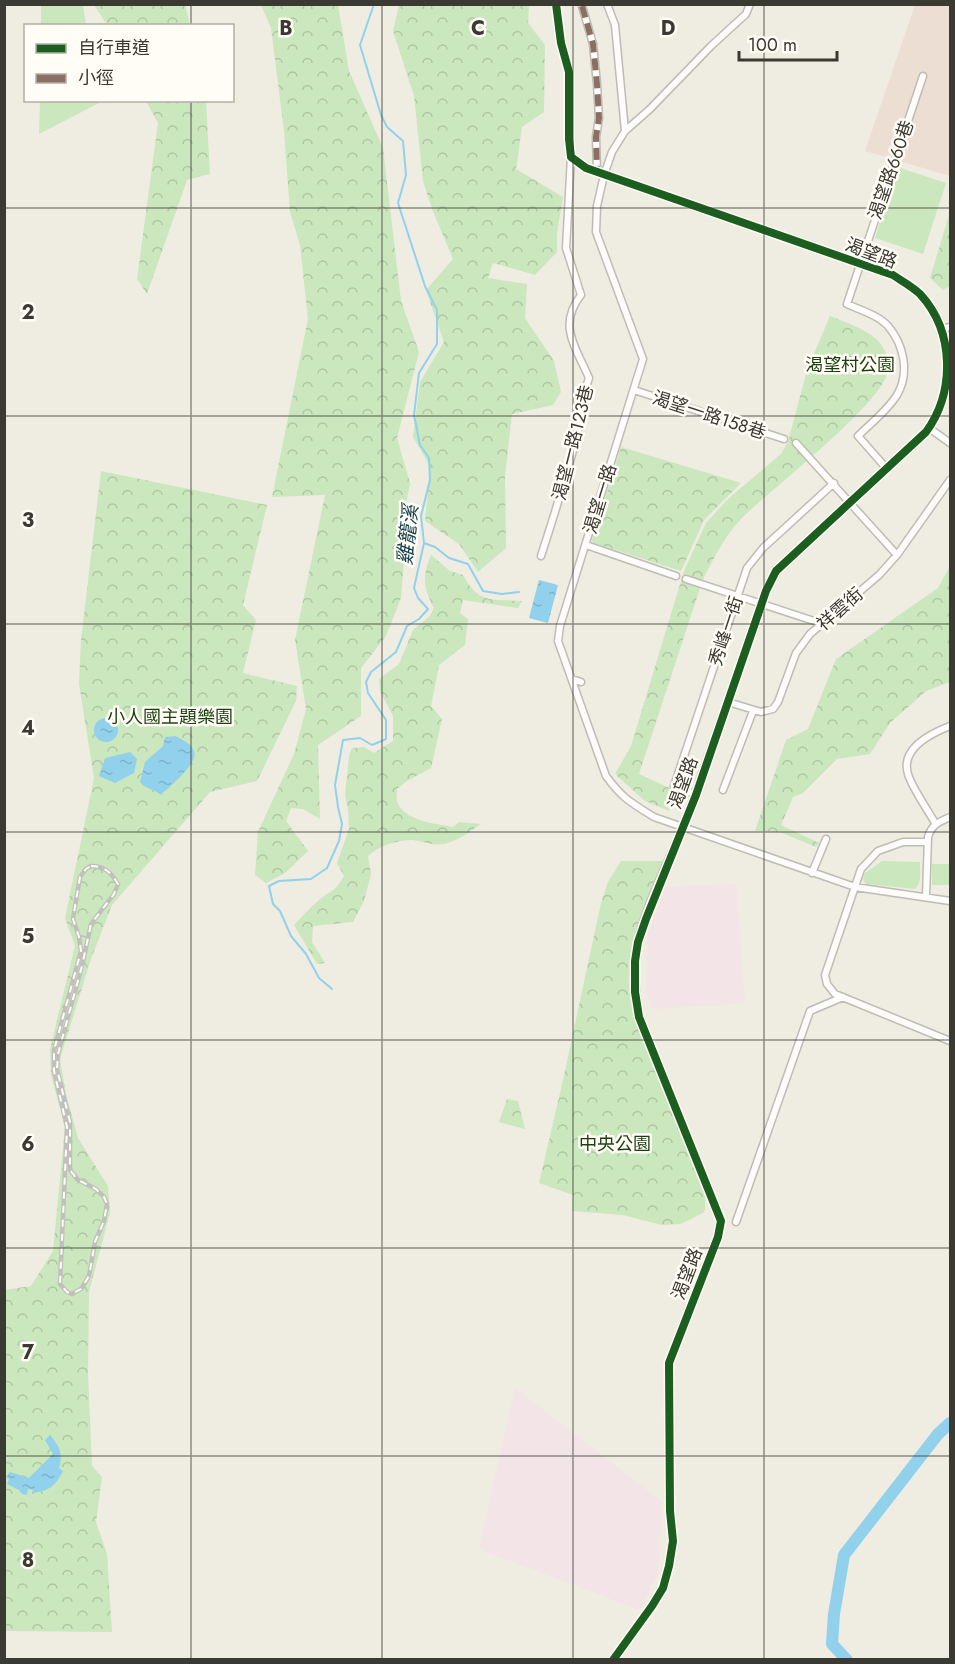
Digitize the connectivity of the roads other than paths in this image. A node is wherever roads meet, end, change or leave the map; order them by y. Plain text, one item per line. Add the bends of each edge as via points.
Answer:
1 (556, 4) edge
2 (608, 4) edge
3 (750, 4) edge
4 (582, 6) edge
5 (923, 76) dead end
6 (625, 130) junction
7 (571, 157) junction
8 (597, 172) junction
9 (604, 175) junction
10 (859, 264) junction
11 (951, 327) edge
12 (942, 329) junction
13 (634, 390) junction
14 (929, 428) junction
15 (780, 435) dead end
16 (796, 443) dead end
17 (951, 443) edge
18 (887, 469) junction
19 (951, 480) edge
20 (834, 483) junction
21 (850, 503) junction
22 (586, 545) junction
23 (897, 555) junction
24 (541, 556) dead end
25 (676, 576) dead end
26 (686, 579) dead end
27 (736, 596) junction
28 (762, 604) junction
29 (823, 624) junction
30 (572, 680) junction
31 (581, 682) dead end
32 (728, 702) junction
33 (753, 711) junction
34 (951, 726) edge
35 (723, 790) dead end
36 (696, 795) junction
37 (951, 817) edge
38 (935, 824) junction
39 (683, 828) junction
40 (826, 838) dead end
41 (927, 842) junction
42 (813, 873) junction
43 (855, 888) junction
44 (926, 897) junction
45 (951, 901) edge
46 (843, 997) junction
47 (951, 1041) edge
48 (736, 1222) dead end
49 (613, 1659) edge

1 - 7 street, 渴望一路123巷 via 568,72
2 - 6 street via 615,25
3 - 6 street, 渴望一路 via 746,14
4 - 8 street via 593,44 597,84
5 - 10 street, 渴望路660巷
6 - 9 street, 渴望一路
7 - 8 street, 渴望路
7 - 24 street, 渴望一路123巷 via 566,248 581,295 568,319 569,332 589,378 567,474
8 - 9 street, 渴望路
9 - 10 street, 渴望路
9 - 13 street, 渴望一路 via 596,232 646,356
10 - 12 street, 渴望路 via 893,275 919,293
10 - 18 street, 渴望路660巷 via 847,304 887,325 900,345 905,366 903,384 896,397 858,436
11 - 12 street
12 - 14 street, 渴望路 via 949,374 945,399
13 - 15 street, 渴望一路158巷
13 - 22 street, 渴望一路
14 - 17 street
14 - 18 street, 渴望路
16 - 20 street
18 - 21 street, 渴望路
19 - 23 street, 祥雲街
20 - 21 street
20 - 27 street, 秀峰一街 via 763,548 747,568
21 - 23 street
21 - 28 street, 渴望路 via 776,571
22 - 25 street
22 - 30 street, 渴望一路 via 558,641
23 - 29 street, 祥雲街
26 - 27 street
27 - 28 street
27 - 36 street, 秀峰一街 via 674,786
28 - 29 street
28 - 32 street, 渴望路
29 - 33 street, 祥雲街 via 796,653 773,709
30 - 31 street
30 - 39 street, 渴望一路 via 606,776 617,792 654,816
32 - 33 street
32 - 36 street, 渴望路
33 - 35 street
34 - 38 street via 928,736 908,759 908,775
36 - 39 street, 渴望路
37 - 38 street
38 - 41 street
39 - 42 street, 渴望一路
39 - 49 street, 渴望路 via 639,942 635,992 639,1017 721,1221 669,1363 673,1541 669,1566 663,1588
40 - 42 street
41 - 43 street via 903,842 878,850 861,868
41 - 44 street
42 - 43 street, 渴望一路
43 - 44 street, 渴望一路
43 - 46 street via 825,975 830,990
44 - 45 street, 渴望一路
46 - 47 street
46 - 48 street via 810,1011

